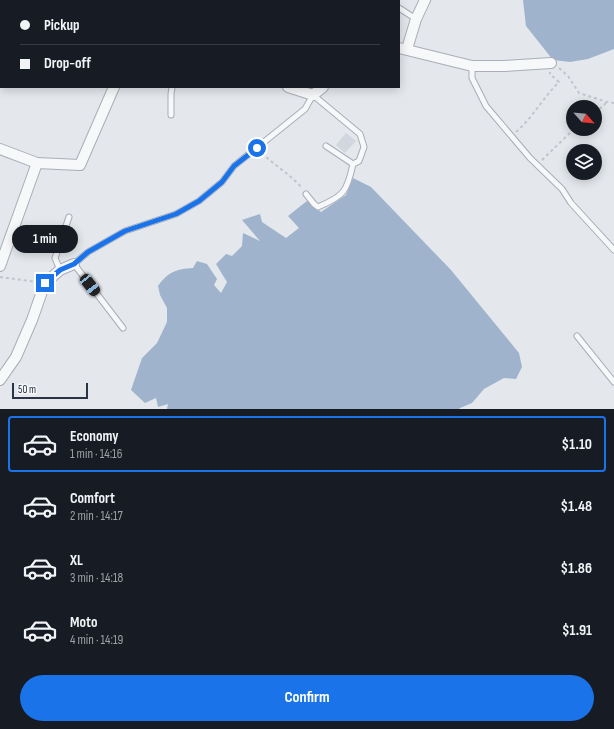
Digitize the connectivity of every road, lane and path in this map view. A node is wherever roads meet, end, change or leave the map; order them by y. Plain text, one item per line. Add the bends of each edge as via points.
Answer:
1 (425, 0) edge
2 (400, 9) edge
3 (416, 19) junction
4 (403, 49) edge
5 (551, 63) junction
6 (472, 66) junction
7 (114, 88) edge
8 (172, 88) edge
9 (291, 88) edge
10 (322, 88) edge
11 (313, 95) junction
12 (607, 102) junction
13 (614, 103) edge
14 (602, 107) edge
15 (171, 115) dead end
16 (513, 136) junction
17 (567, 136) edge
18 (326, 146) dead end
19 (257, 148) junction
20 (0, 149) edge
21 (37, 163) junction
22 (353, 164) junction
23 (537, 165) junction
24 (306, 194) joint
25 (68, 216) dead end
26 (614, 250) edge
27 (74, 264) junction
28 (0, 266) edge
29 (60, 270) junction
30 (0, 277) edge
31 (45, 283) junction
32 (123, 328) dead end
33 (577, 336) dead end
34 (0, 380) edge
35 (614, 382) edge

1 - 3 street
2 - 3 lane
3 - 4 street
4 - 6 street
5 - 6 street
5 - 12 path via 568,76 579,93
5 - 16 path via 550,74 559,82 529,121
6 - 16 lane via 472,78 486,106
7 - 21 street via 80,165
8 - 15 lane
9 - 11 street
10 - 11 street
11 - 19 lane via 305,109
11 - 22 lane via 360,134 364,147 359,161
12 - 13 path
12 - 14 path
16 - 23 lane
17 - 23 path
18 - 22 lane
19 - 24 path via 292,176
19 - 27 lane via 234,166 222,182 199,201 176,214 125,231 88,252
20 - 21 street
21 - 28 street
22 - 24 lane via 349,183 336,199 318,207
23 - 26 lane via 562,189 571,203
25 - 29 lane via 56,258
27 - 29 street
27 - 32 lane
29 - 31 street
30 - 31 path
31 - 34 street via 16,356
33 - 35 lane

